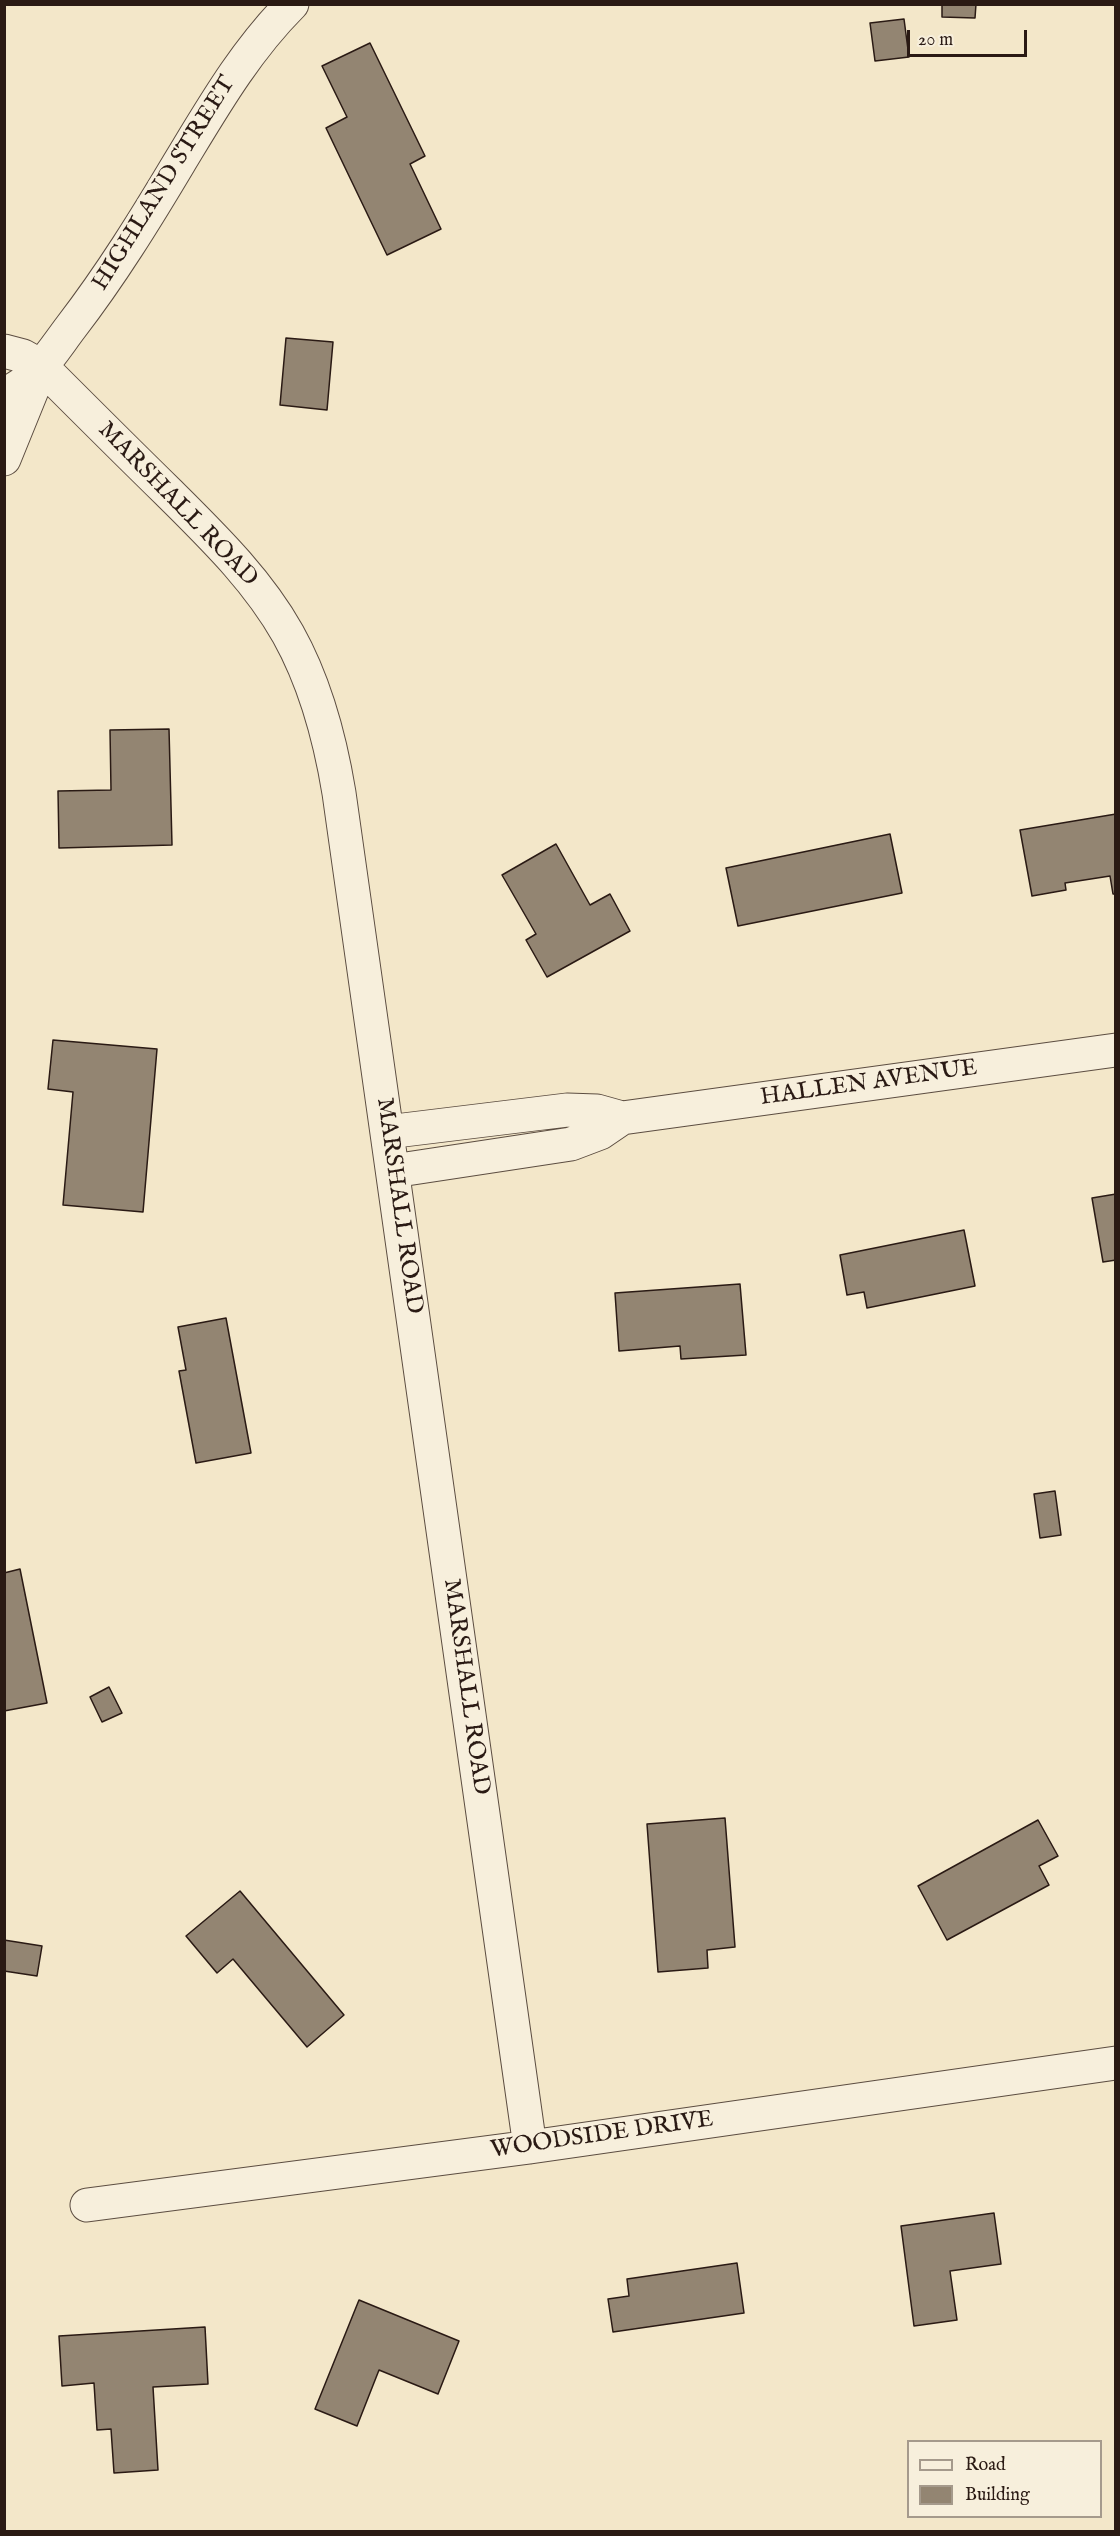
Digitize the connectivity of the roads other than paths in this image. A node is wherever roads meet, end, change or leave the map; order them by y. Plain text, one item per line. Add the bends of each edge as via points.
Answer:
1 (292, 4) edge
2 (4, 351) edge
3 (41, 366) junction
4 (4, 394) edge
5 (4, 459) edge
6 (1116, 1050) edge
7 (622, 1118) junction
8 (387, 1132) junction
9 (393, 1171) junction
10 (1116, 2063) edge
11 (530, 2147) junction
12 (87, 2205) dead end

1 - 3 street, HIGHLAND STREET via 234,74 108,277
2 - 3 street
3 - 4 street, HIGHLAND STREET via 20,386
3 - 5 street
3 - 8 street, MARSHALL ROAD via 237,562 273,609 303,664 317,697 333,759
6 - 7 street, HALLEN AVENUE
7 - 8 street, HALLEN AVENUE via 597,1111 567,1110
7 - 9 street, HALLEN AVENUE via 606,1130 571,1144
8 - 9 street, MARSHALL ROAD
9 - 11 street, MARSHALL ROAD
10 - 11 street, WOODSIDE DRIVE
11 - 12 street, WOODSIDE DRIVE

